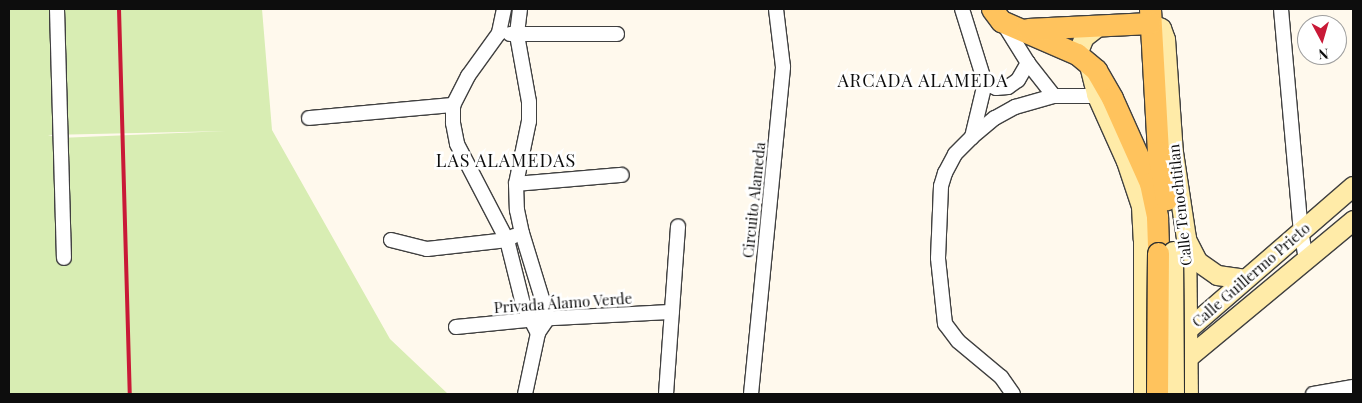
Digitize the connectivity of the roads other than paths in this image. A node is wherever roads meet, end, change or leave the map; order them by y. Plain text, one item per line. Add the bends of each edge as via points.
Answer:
1 (57, 9) edge
2 (504, 9) edge
3 (520, 9) edge
4 (776, 9) edge
5 (962, 9) edge
6 (1281, 9) edge
7 (997, 15) edge
8 (1150, 16) edge
9 (1098, 26) junction
10 (1023, 30) junction
11 (499, 33) junction
12 (617, 34) dead end
13 (517, 35) junction
14 (1083, 58) junction
15 (1028, 63) junction
16 (985, 83) junction
17 (1054, 96) junction
18 (1104, 96) junction
19 (453, 105) junction
20 (309, 118) dead end
21 (972, 137) junction
22 (622, 175) dead end
23 (516, 184) junction
24 (1353, 186) edge
25 (1353, 220) edge
26 (678, 226) dead end
27 (1301, 231) junction
28 (522, 232) junction
29 (391, 240) dead end
30 (508, 240) junction
31 (1172, 248) junction
32 (64, 258) dead end
33 (1306, 260) junction
34 (1244, 280) junction
35 (672, 312) junction
36 (548, 318) junction
37 (529, 320) junction
38 (456, 327) dead end
39 (1188, 330) junction
40 (538, 333) junction
41 (1143, 356) junction
42 (1188, 360) junction
43 (1353, 387) edge
44 (1148, 391) edge
45 (525, 394) edge
46 (666, 394) edge
47 (751, 394) edge
48 (1013, 394) edge
49 (1174, 394) edge
50 (1188, 394) edge
51 (1313, 394) edge

1 - 32 street
2 - 11 street
3 - 13 street
4 - 47 street, Circuito Alameda via 783,67
5 - 16 street
6 - 27 street
7 - 10 main road
7 - 15 street
8 - 9 main road
8 - 31 main road, Calle Tenochtitlan via 1158,152
9 - 10 main road
9 - 14 street via 1084,37
10 - 14 main road
11 - 13 street
11 - 19 street via 468,76
12 - 13 street
13 - 23 street via 529,120
14 - 18 main road
15 - 16 street via 1018,80 1008,87 996,88
15 - 17 street
16 - 21 street
17 - 18 street
17 - 21 street via 1015,107
18 - 31 main road via 1150,183 1157,217
18 - 41 street via 1140,206 1144,239
19 - 20 street
19 - 30 street via 456,144
21 - 48 street via 955,154 940,186 938,258 942,314 958,342 1001,377
22 - 23 street
23 - 28 street
24 - 27 street, Calle Guillermo Prieto
25 - 33 street, Calle Guillermo Prieto
26 - 35 street
27 - 33 street
27 - 34 street, Calle Guillermo Prieto
28 - 30 street
28 - 36 street
29 - 30 street via 427,249
30 - 37 street
31 - 34 street via 1217,275
31 - 39 street, Calle Tenochtitlan
31 - 44 main road, Calle Tenochtitlan, bridge
31 - 49 street, Calle Tenochtitlan, bridge
33 - 42 street, Calle Guillermo Prieto
34 - 39 street, Calle Guillermo Prieto
35 - 36 street, Privada Álamo Verde
35 - 46 street
36 - 37 street, Privada Álamo Verde
36 - 40 street
37 - 38 street, Privada Álamo Verde
37 - 40 street
39 - 41 street, Calle Guillermo Prieto
39 - 42 street, Calle Tenochtitlan
40 - 45 street
41 - 44 street
42 - 44 street, Calle Guillermo Prieto
42 - 50 street, Calle Tenochtitlan
43 - 51 street

